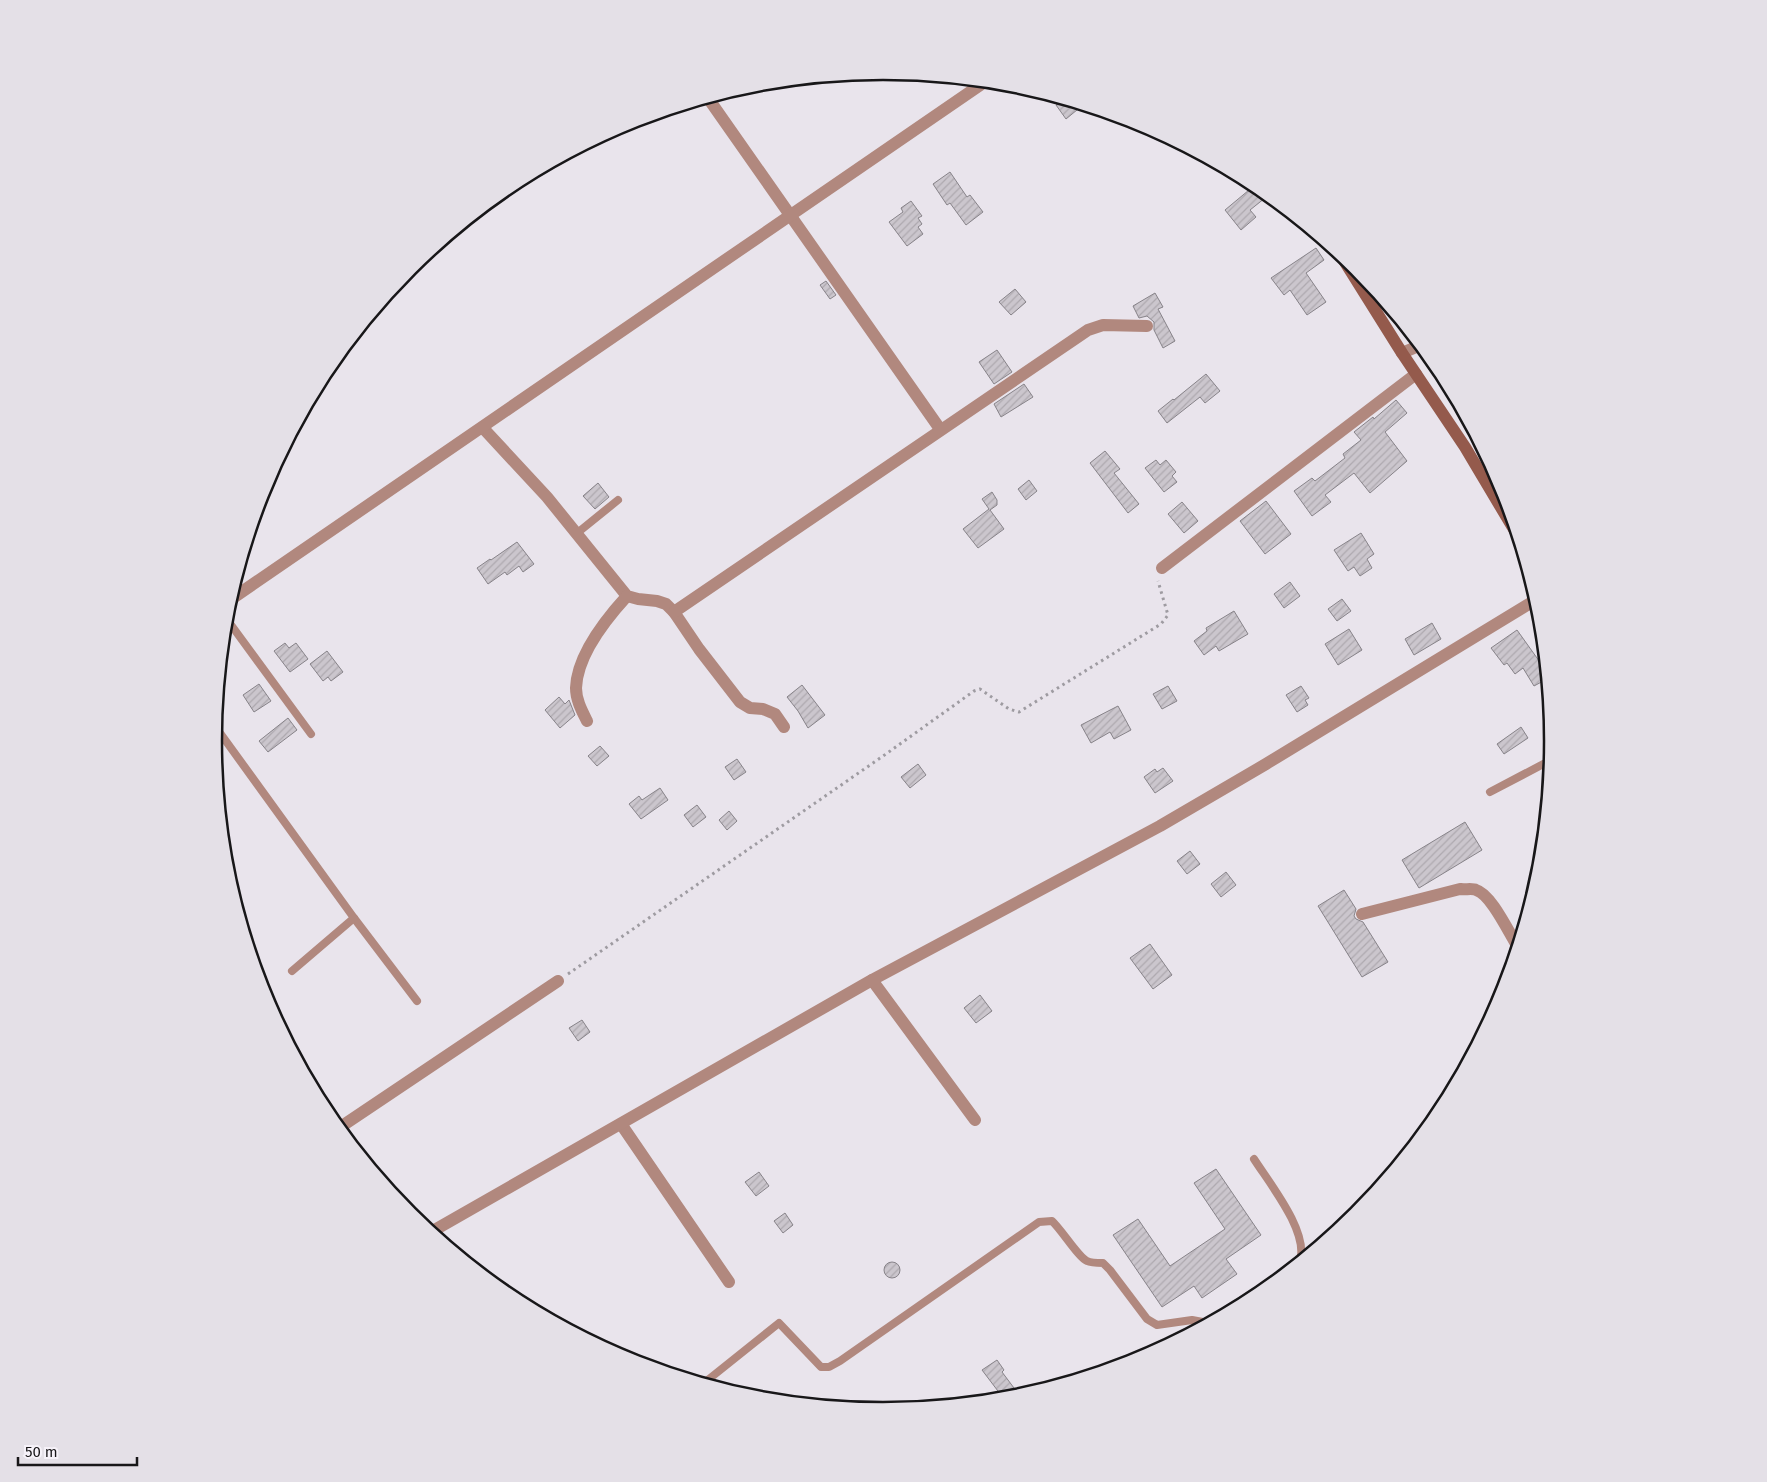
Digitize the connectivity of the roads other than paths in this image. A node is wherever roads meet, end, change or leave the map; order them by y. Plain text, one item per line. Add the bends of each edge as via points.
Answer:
1 (977, 87) edge
2 (712, 103) edge
3 (791, 215) junction
4 (1356, 279) edge
5 (1147, 326) dead end
6 (1414, 348) edge
7 (1402, 353) junction
8 (1416, 374) junction
9 (483, 428) junction
10 (940, 429) junction
11 (618, 500) dead end
12 (1501, 508) edge
13 (576, 534) junction
14 (1162, 568) road end
15 (239, 594) edge
16 (627, 596) junction
17 (1530, 603) edge
18 (674, 612) junction
19 (233, 627) edge
20 (587, 721) dead end
21 (784, 726) dead end
22 (311, 734) dead end
23 (222, 736) edge
24 (1543, 764) edge
25 (1490, 792) dead end
26 (1362, 914) dead end
27 (354, 918) junction
28 (1513, 939) edge
29 (292, 971) dead end
30 (872, 980) junction
31 (558, 981) road end
32 (416, 1001) dead end
33 (975, 1120) dead end
34 (345, 1124) edge
35 (621, 1124) junction
36 (1254, 1159) dead end
37 (438, 1228) edge
38 (1301, 1253) edge
39 (729, 1282) dead end
40 (1199, 1321) edge
41 (710, 1378) edge

1 - 3 street
2 - 3 street
3 - 9 street
3 - 10 street
4 - 7 street
5 - 10 street via 1103,325 1088,330
6 - 7 street
7 - 8 street
8 - 12 street
8 - 14 street
9 - 13 street via 547,497
9 - 15 street
10 - 18 street
11 - 13 lane
13 - 16 street
16 - 18 street via 657,600
16 - 20 street via 607,618 578,671 576,690
17 - 30 street via 1160,826
18 - 21 street via 740,702 775,714
19 - 22 lane
23 - 27 lane
24 - 25 lane
26 - 28 street via 1460,890 1476,890 1486,896
27 - 29 lane
27 - 32 lane
30 - 33 street
30 - 35 street
31 - 34 street
35 - 37 street
35 - 39 street
36 - 38 lane via 1295,1224 1302,1242
40 - 41 lane via 1157,1325 1147,1319 1103,1263 1088,1262 1082,1258 1052,1221 1039,1222 829,1368 822,1366 779,1323

